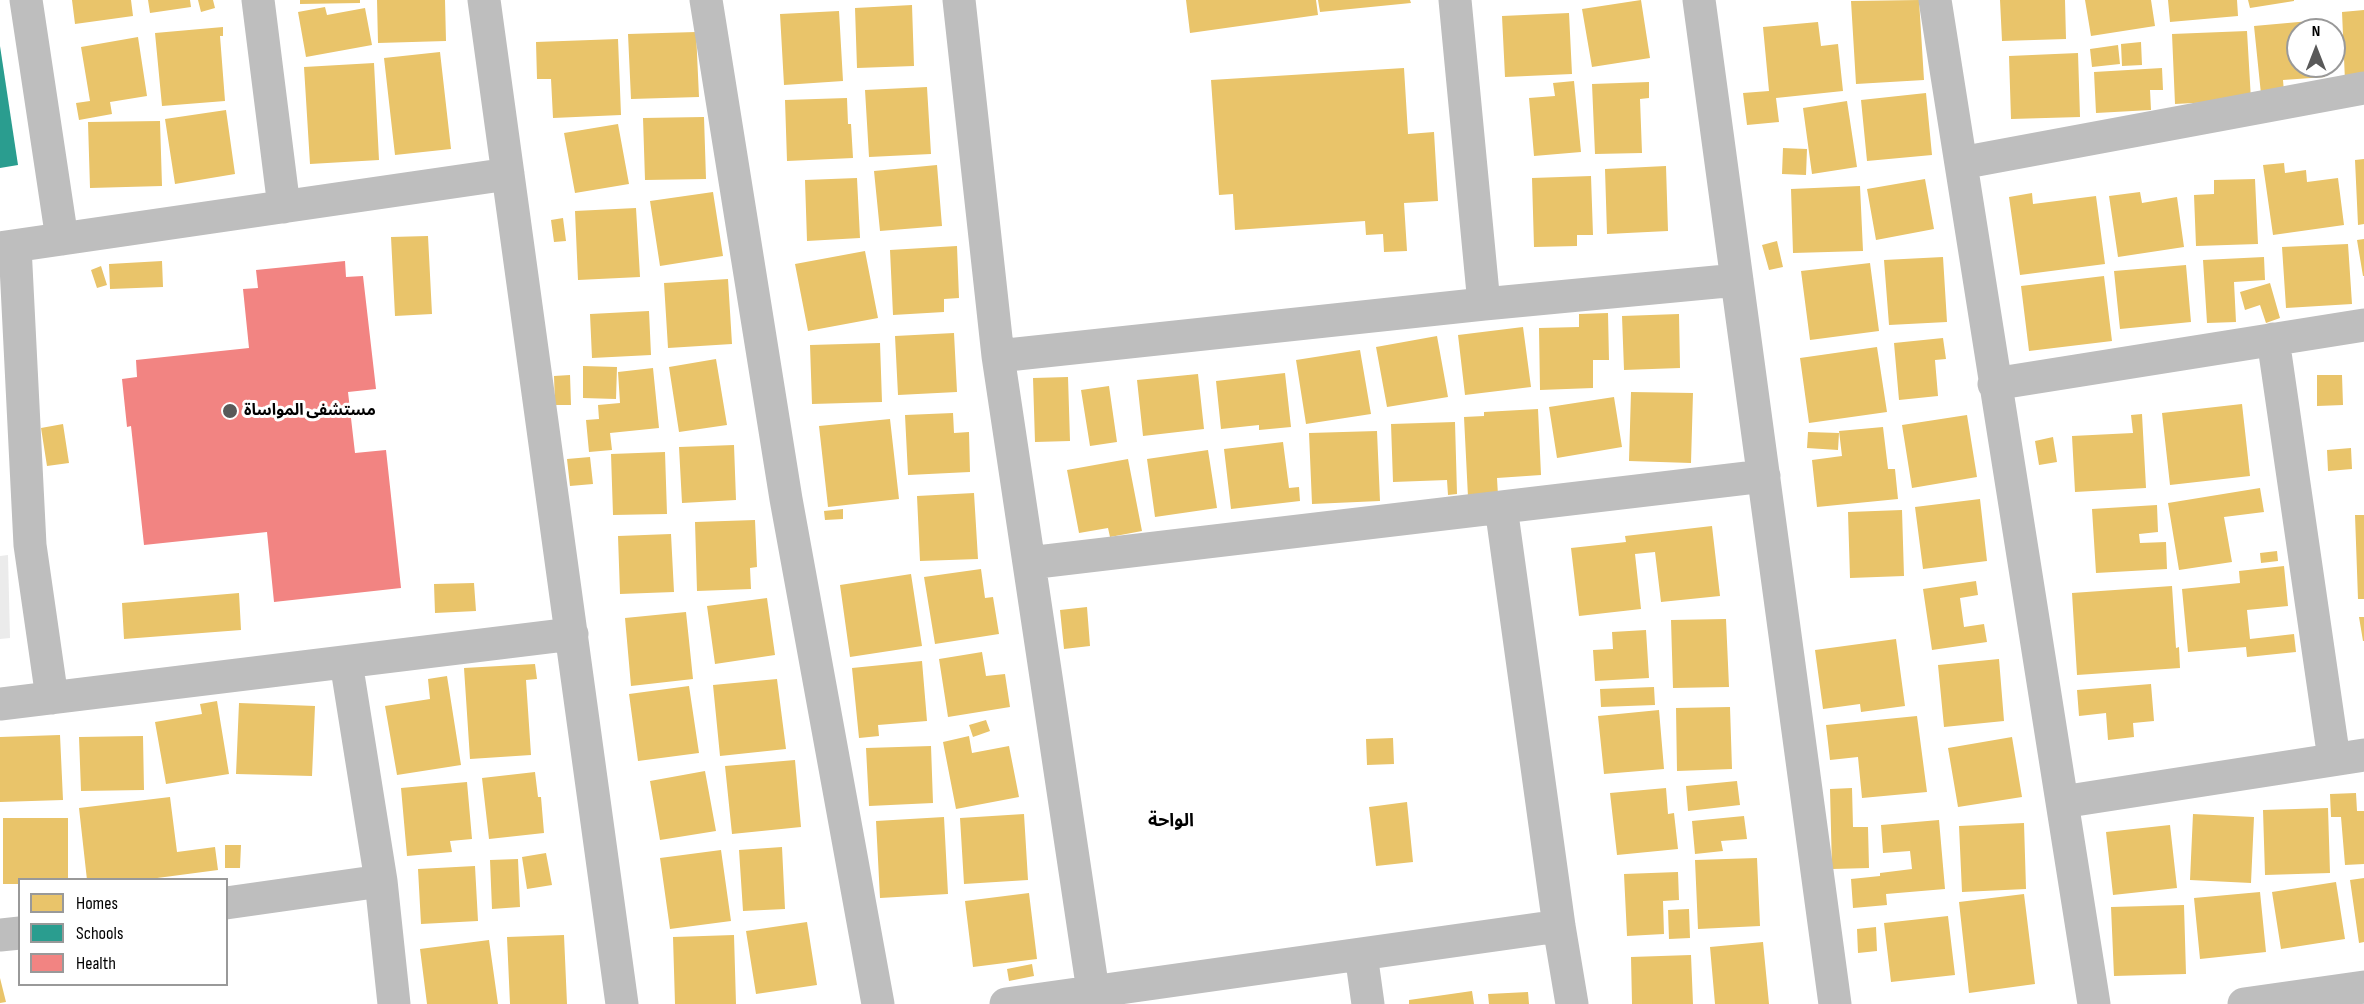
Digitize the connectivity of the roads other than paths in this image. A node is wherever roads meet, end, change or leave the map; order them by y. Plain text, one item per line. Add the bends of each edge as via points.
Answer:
1 (26, 0) edge
2 (258, 0) edge
3 (706, 0) edge
4 (959, 0) edge
5 (1455, 0) edge
6 (1699, 0) edge
7 (1935, 0) edge
8 (492, 1) edge
9 (2364, 88) edge
10 (1961, 163) junction
11 (508, 174) junction
12 (284, 207) junction
13 (62, 239) junction
14 (7, 247) edge
15 (1737, 280) junction
16 (1484, 304) junction
17 (2364, 325) edge
18 (2273, 339) junction
19 (998, 356) junction
20 (1994, 384) junction
21 (1764, 476) junction
22 (1501, 507) junction
23 (1029, 563) junction
24 (572, 634) junction
25 (346, 662) junction
26 (52, 698) junction
27 (0, 704) edge
28 (2349, 757) edge
29 (2062, 802) junction
30 (381, 881) junction
31 (228, 903) edge
32 (1559, 926) junction
33 (18, 933) edge
34 (0, 935) edge
35 (1361, 954) junction
36 (2364, 987) edge
37 (1093, 991) junction
38 (394, 1004) edge
39 (622, 1004) edge
40 (878, 1004) edge
41 (1006, 1004) edge
42 (1368, 1004) edge
43 (1572, 1004) edge
44 (1835, 1004) edge
45 (2094, 1004) edge
46 (2244, 1004) edge

1 - 13 street
2 - 12 street
3 - 40 street via 786,499
4 - 19 street
5 - 16 street
6 - 15 street
7 - 10 street
8 - 11 street
9 - 10 street
10 - 20 street
11 - 12 street
11 - 24 street
12 - 13 street
13 - 14 street
14 - 26 street via 30,546
15 - 16 street
15 - 21 street
16 - 19 street
17 - 18 street
18 - 20 street
18 - 28 street
19 - 23 street
20 - 29 street
21 - 22 street
21 - 44 street
22 - 23 street
22 - 32 street
23 - 37 street
24 - 25 street
24 - 39 street
25 - 26 street
25 - 30 street
26 - 27 street
28 - 29 street
29 - 45 street
30 - 31 street
30 - 38 street
32 - 35 street
32 - 43 street
33 - 34 street
35 - 37 street
35 - 42 street
36 - 46 street
37 - 41 street

